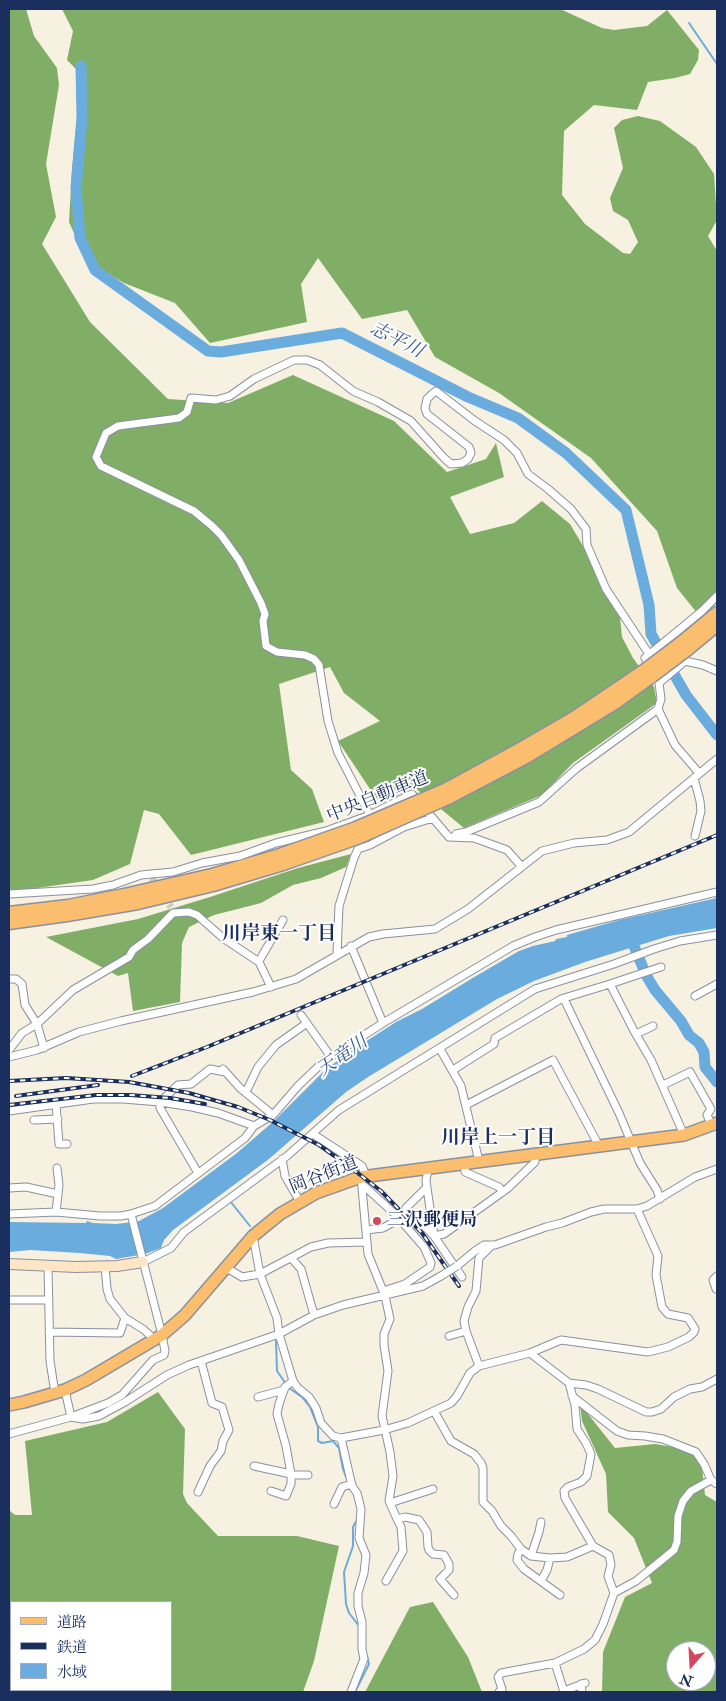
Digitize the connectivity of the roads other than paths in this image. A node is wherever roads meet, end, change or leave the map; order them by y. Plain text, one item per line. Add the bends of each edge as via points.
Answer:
1 (717, 596) edge
2 (717, 613) edge
3 (717, 625) edge
4 (669, 640) junction
5 (685, 651) junction
6 (649, 654) junction
7 (717, 671) edge
8 (652, 677) junction
9 (658, 710) junction
10 (716, 760) edge
11 (717, 770) edge
12 (696, 776) junction
13 (370, 815) junction
14 (433, 818) junction
15 (444, 832) junction
16 (695, 836) dead end
17 (282, 859) junction
18 (522, 867) junction
19 (213, 885) junction
20 (717, 892) edge
21 (9, 894) edge
22 (124, 895) junction
23 (9, 907) edge
24 (9, 913) edge
25 (283, 920) dead end
26 (9, 923) edge
27 (9, 927) edge
28 (717, 935) edge
29 (351, 946) junction
30 (337, 954) junction
31 (259, 961) junction
32 (661, 968) dead end
33 (9, 980) edge
34 (610, 984) junction
35 (717, 984) edge
36 (271, 987) junction
37 (695, 996) dead end
38 (564, 999) junction
39 (301, 1015) dead end
40 (383, 1022) junction
41 (308, 1023) junction
42 (37, 1024) junction
43 (653, 1026) dead end
44 (636, 1034) junction
45 (44, 1048) junction
46 (440, 1049) junction
47 (9, 1050) edge
48 (9, 1057) edge
49 (331, 1057) junction
50 (453, 1070) junction
51 (664, 1085) junction
52 (246, 1092) junction
53 (160, 1102) junction
54 (56, 1104) junction
55 (466, 1105) junction
56 (9, 1112) edge
57 (273, 1115) junction
58 (58, 1118) junction
59 (34, 1120) dead end
60 (715, 1125) edge
61 (254, 1126) junction
62 (313, 1134) junction
63 (684, 1135) junction
64 (632, 1142) junction
65 (67, 1144) dead end
66 (599, 1146) junction
67 (535, 1154) junction
68 (282, 1160) junction
69 (479, 1161) junction
70 (465, 1164) junction
71 (57, 1168) dead end
72 (428, 1168) junction
73 (717, 1169) edge
74 (198, 1173) junction
75 (363, 1179) junction
76 (427, 1187) junction
77 (9, 1188) edge
78 (503, 1192) junction
79 (58, 1194) junction
80 (660, 1199) junction
81 (300, 1202) junction
82 (637, 1209) junction
83 (56, 1212) junction
84 (9, 1214) edge
85 (397, 1216) junction
86 (132, 1217) junction
87 (366, 1230) junction
88 (254, 1236) junction
89 (434, 1236) junction
90 (367, 1242) junction
91 (492, 1245) junction
92 (291, 1258) junction
93 (142, 1260) junction
94 (9, 1264) edge
95 (105, 1266) junction
96 (48, 1267) junction
97 (225, 1267) junction
98 (260, 1274) junction
99 (717, 1276) edge
100 (462, 1277) dead end
101 (717, 1288) edge
102 (384, 1293) junction
103 (9, 1300) edge
104 (49, 1300) junction
105 (314, 1315) junction
106 (125, 1318) junction
107 (466, 1331) junction
108 (49, 1332) junction
109 (279, 1334) junction
110 (449, 1336) dead end
111 (158, 1337) junction
112 (530, 1353) junction
113 (200, 1361) junction
114 (478, 1366) junction
115 (717, 1380) edge
116 (293, 1381) junction
117 (569, 1383) junction
118 (284, 1390) junction
119 (60, 1391) junction
120 (572, 1396) junction
121 (258, 1397) dead end
122 (9, 1405) edge
123 (434, 1411) junction
124 (71, 1417) junction
125 (384, 1430) junction
126 (9, 1434) edge
127 (341, 1438) junction
128 (254, 1466) dead end
129 (291, 1474) junction
130 (308, 1475) dead end
131 (714, 1482) edge
132 (352, 1484) junction
133 (433, 1489) dead end
134 (270, 1491) dead end
135 (198, 1492) dead end
136 (390, 1503) junction
137 (334, 1504) dead end
138 (397, 1519) junction
139 (541, 1522) dead end
140 (593, 1546) junction
141 (521, 1549) junction
142 (531, 1556) junction
143 (550, 1558) junction
144 (386, 1581) dead end
145 (541, 1581) junction
146 (614, 1593) junction
147 (454, 1595) dead end
148 (560, 1595) dead end
149 (555, 1663) junction
150 (351, 1692) edge
151 (499, 1692) edge
152 (564, 1692) edge
153 (582, 1692) edge

1 - 4 street
2 - 5 highway, 中央自動車道
3 - 5 highway, 中央自動車道
4 - 5 street
4 - 6 street
5 - 7 street
5 - 8 highway, 中央自動車道, bridge
5 - 8 street
6 - 8 street via 645,658
6 - 13 street via 606,589 587,544 586,529 576,515 528,474 504,440 436,391 427,399 427,414 469,447 471,453 462,463 451,464 411,421 353,391 320,365 307,360 294,360 254,379 230,396 216,400 192,398 187,412 179,418 118,426 106,433 96,458 100,466 194,511 212,526 239,560 261,603 265,614 266,646 277,652 305,655 319,665 328,721 338,753
8 - 9 street via 661,699
8 - 17 highway, 中央自動車道, bridge via 565,723 448,793 360,836
9 - 12 street via 675,745
9 - 15 street via 577,768 539,802 466,832
10 - 11 street
10 - 12 street
12 - 16 street via 701,811
12 - 18 street via 629,832 607,840 574,843 542,851
13 - 14 street via 412,794
13 - 21 street via 240,856 173,872 141,875 113,886
14 - 15 street
14 - 30 street via 404,827 358,849 339,906
15 - 18 street via 449,837 474,838 507,850
17 - 19 highway, 中央自動車道
17 - 22 highway, 中央自動車道
18 - 29 street via 468,909 435,929 369,937
19 - 26 highway, 中央自動車道 via 103,910
19 - 27 highway via 141,906 69,920
20 - 40 street via 535,937 513,946
22 - 23 highway
22 - 24 highway, 中央自動車道
25 - 31 street
28 - 46 street via 680,941 535,989
29 - 30 street
29 - 40 street
30 - 36 street via 296,979
31 - 36 street
31 - 42 street via 223,938 197,915 172,910 129,957 73,990
32 - 34 street
33 - 42 street via 16,979 22,984 25,1005
34 - 38 street
34 - 44 street
35 - 37 street
36 - 45 street via 79,1032
38 - 50 street via 495,1038 494,1044
38 - 64 street
39 - 41 street
40 - 49 street
41 - 49 street
41 - 52 street via 276,1045 258,1067
42 - 45 street
42 - 47 street via 22,1033
43 - 44 street
44 - 51 street
45 - 48 street
46 - 50 street
46 - 62 street via 339,1110
49 - 57 street via 298,1086
50 - 55 street
51 - 60 street via 690,1072 711,1109 707,1115
51 - 63 street
52 - 53 street via 224,1070 210,1069 191,1084 178,1085
52 - 57 street
53 - 54 street via 93,1099
53 - 61 street via 218,1113
53 - 74 street via 160,1108
54 - 56 street
54 - 58 street
55 - 66 street via 553,1060
55 - 69 street
57 - 61 street
58 - 59 street
58 - 65 street via 58,1144
60 - 63 main road, 岡谷街道
61 - 74 street via 245,1138
62 - 68 street
62 - 75 street via 362,1166
63 - 64 main road, 岡谷街道
64 - 66 main road, 岡谷街道
64 - 80 street
66 - 67 main road, 岡谷街道
67 - 69 main road, 岡谷街道
67 - 78 street via 535,1162
68 - 81 street via 285,1176
68 - 93 street via 184,1232 171,1248
69 - 70 main road, 岡谷街道
70 - 72 main road, 岡谷街道
70 - 78 street via 466,1172
71 - 79 street
72 - 75 main road, 岡谷街道
72 - 76 street
73 - 80 street via 695,1177
74 - 86 street via 155,1206
75 - 81 main road, 岡谷街道
75 - 85 street
75 - 87 street
76 - 89 street
76 - 89 street via 406,1208
77 - 79 street via 26,1187
78 - 89 street via 444,1234
79 - 83 street
80 - 82 street
81 - 88 main road, 岡谷街道
82 - 91 street via 591,1212
82 - 112 street via 658,1256 656,1275 662,1307 668,1314 688,1318 694,1332 668,1347 648,1352 561,1340
83 - 84 street
83 - 86 street
85 - 87 street via 383,1228
85 - 102 street via 424,1248 431,1263 405,1284
86 - 93 street
87 - 90 street
88 - 97 main road, 岡谷街道
88 - 98 street
89 - 100 street
90 - 92 street via 328,1243 311,1247
90 - 102 street via 368,1254
91 - 102 street, bridge via 484,1245 424,1286
91 - 107 street via 479,1258 476,1292 464,1321
92 - 98 street
92 - 105 street via 301,1269
93 - 95 street
93 - 111 street
94 - 96 street
95 - 96 street
95 - 106 street via 110,1300
96 - 104 street
97 - 98 street via 242,1277
97 - 111 main road, 岡谷街道 via 185,1315
98 - 109 street via 277,1318
99 - 101 street via 713,1280
102 - 105 street
102 - 125 street via 390,1319 384,1334 388,1371 382,1416
103 - 104 street
104 - 108 street
105 - 109 street
106 - 108 street via 120,1333
106 - 111 street
107 - 110 street
107 - 114 street
108 - 119 street via 50,1362
109 - 113 street
109 - 116 street
111 - 119 main road, 岡谷街道
111 - 124 street via 166,1350 164,1355 153,1360 122,1395
112 - 114 street
112 - 117 street
113 - 124 street via 167,1375 99,1416
113 - 135 street via 212,1403 222,1407 228,1430 221,1451
114 - 123 street via 470,1373 458,1396
115 - 117 street via 690,1389 652,1412 598,1389
116 - 118 street
116 - 127 street via 309,1397 321,1423 333,1436
117 - 120 street
118 - 121 street
118 - 129 street via 278,1414
119 - 122 main road, 岡谷街道
119 - 124 street
120 - 131 street via 617,1431 663,1439 696,1452
120 - 140 street via 577,1429 591,1454 587,1476 564,1492
123 - 125 street
123 - 141 street via 451,1441 474,1454 481,1463 483,1502
124 - 126 street
125 - 127 street
125 - 136 street via 393,1476
127 - 132 street
128 - 129 street
129 - 130 street
129 - 134 street via 286,1496
131 - 146 street via 691,1491 683,1501 674,1550 636,1581
132 - 137 street via 342,1487
132 - 150 street via 361,1509 359,1538 366,1555 358,1593 364,1659
133 - 136 street
136 - 138 street
138 - 144 street via 401,1527 402,1551
138 - 147 street via 412,1517 424,1526 430,1550 433,1554 444,1555 449,1564 449,1570 440,1579
139 - 142 street
140 - 143 street via 567,1557
140 - 146 street via 608,1555 611,1565 608,1576
141 - 142 street
141 - 145 street via 518,1560 524,1569
142 - 143 street
143 - 145 street via 548,1570
145 - 148 street
146 - 149 street via 595,1640
149 - 151 street via 501,1673 498,1676 502,1689
149 - 152 street
152 - 153 street via 583,1684

